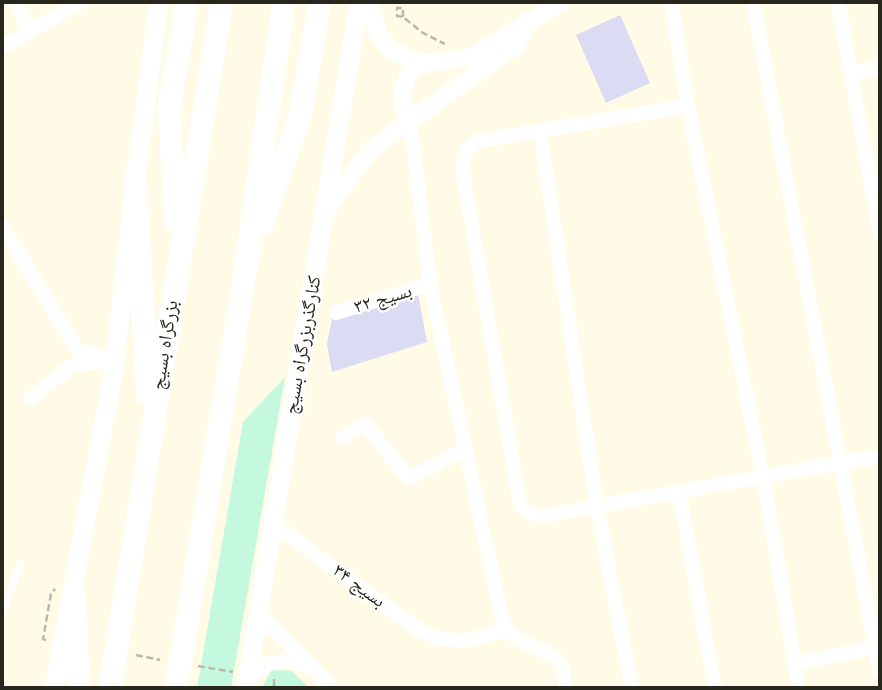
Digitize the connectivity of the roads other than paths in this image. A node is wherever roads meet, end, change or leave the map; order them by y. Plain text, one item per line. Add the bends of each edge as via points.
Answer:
1 (15, 2) edge
2 (81, 2) edge
3 (159, 2) edge
4 (187, 2) edge
5 (222, 2) edge
6 (284, 2) edge
7 (320, 2) edge
8 (359, 2) edge
9 (368, 2) edge
10 (561, 2) edge
11 (671, 2) edge
12 (753, 2) edge
13 (838, 2) edge
14 (530, 20) junction
15 (31, 31) junction
16 (2, 47) edge
17 (422, 64) junction
18 (880, 68) edge
19 (851, 73) junction
20 (688, 106) junction
21 (410, 121) junction
22 (540, 131) junction
23 (135, 181) junction
24 (327, 210) junction
25 (2, 226) edge
26 (880, 233) edge
27 (178, 263) junction
28 (245, 273) junction
29 (430, 284) junction
30 (336, 313) dead end
31 (115, 360) junction
32 (30, 398) dead end
33 (151, 434) junction
34 (342, 438) dead end
35 (464, 450) junction
36 (880, 456) edge
37 (840, 463) junction
38 (763, 477) junction
39 (680, 492) junction
40 (597, 506) junction
41 (283, 531) dead end
42 (20, 564) dead end
43 (74, 595) junction
44 (258, 612) junction
45 (2, 615) edge
46 (507, 630) junction
47 (878, 646) edge
48 (795, 664) junction
49 (315, 668) junction
50 (880, 672) edge
51 (247, 682) edge
52 (54, 688) edge
53 (79, 688) edge
54 (110, 688) edge
55 (176, 688) edge
56 (332, 688) edge
57 (566, 688) edge
58 (632, 688) edge
59 (715, 688) edge
60 (799, 688) edge

1 - 15 street
2 - 15 street
3 - 23 main road
4 - 27 highway via 169,109
5 - 27 highway, بزرگراه بسیج
6 - 28 highway
7 - 28 highway via 300,116
8 - 24 main road, کنارگذربزرگراه بسیج
9 - 17 street via 378,34 391,50
10 - 14 street
11 - 20 street
12 - 37 street
13 - 19 street
14 - 17 street via 472,57
14 - 21 street via 515,46
15 - 16 street
17 - 21 street via 410,72 402,91
18 - 19 street
19 - 26 street
20 - 22 street
20 - 38 street
21 - 24 street via 371,149
21 - 29 street
22 - 40 street
22 - 40 street via 478,141 466,150 462,168 520,504 528,513 541,516
23 - 31 main road
23 - 33 highway
24 - 44 main road, کنارگذربزرگراه بسیج
25 - 31 street via 77,349
27 - 33 highway, بزرگراه بسیج
28 - 55 highway
29 - 30 street, بسیج ۳۲
29 - 35 street
31 - 32 street via 74,365
31 - 43 main road
33 - 54 highway, بزرگراه بسیج
34 - 35 street via 365,424 409,478
35 - 46 street
36 - 37 street
37 - 38 street
37 - 47 street
38 - 39 street
38 - 48 street
39 - 40 street
39 - 59 street
40 - 58 street
41 - 46 street, بسیج ۳۴ via 417,629 436,638 464,641
42 - 45 lane
43 - 52 main road
43 - 53 highway
44 - 49 street
44 - 51 main road, کنارگذربزرگراه بسیج
46 - 57 street via 554,656 562,666
47 - 48 street
47 - 50 street
48 - 60 street
49 - 51 street via 267,664
49 - 56 street

